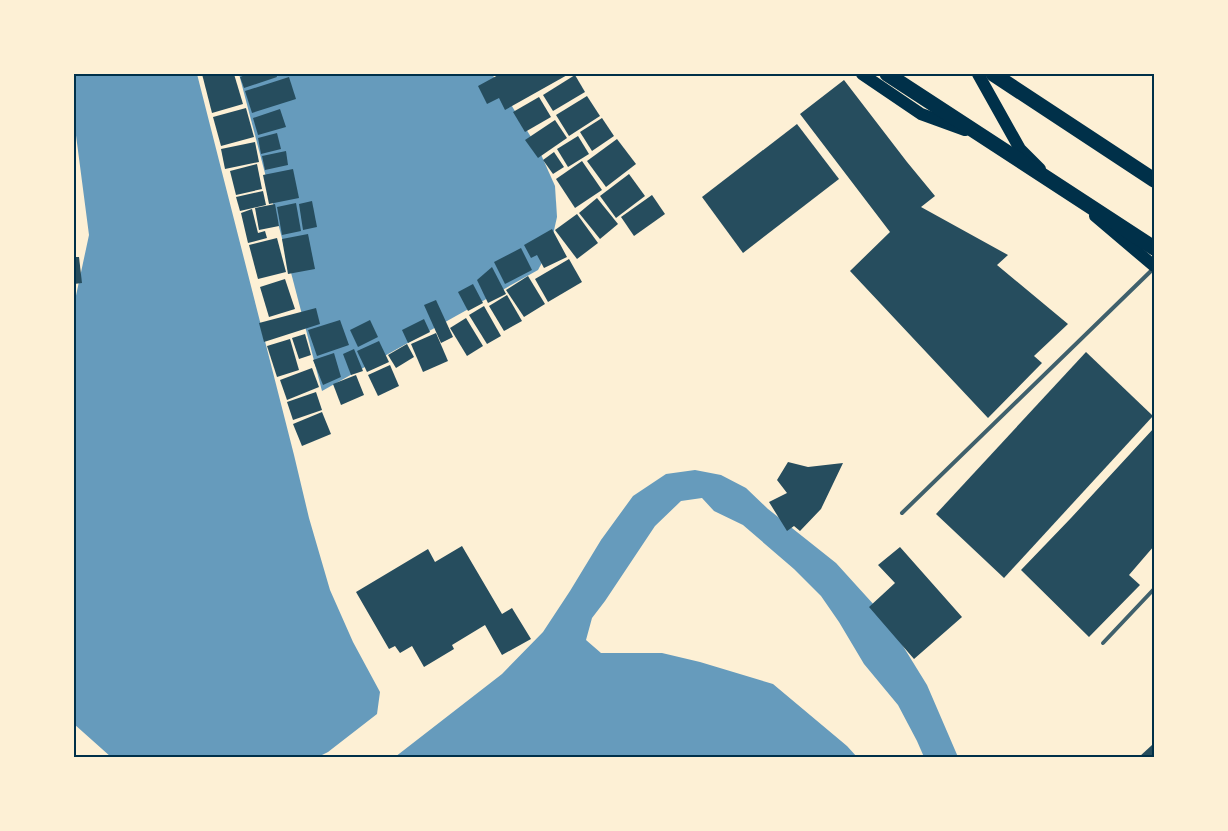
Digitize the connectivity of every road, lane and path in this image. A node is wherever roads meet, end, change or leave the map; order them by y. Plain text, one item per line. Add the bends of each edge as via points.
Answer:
1 (862, 74) edge
2 (887, 74) edge
3 (978, 74) edge
4 (993, 74) edge
5 (1020, 148) junction
6 (1154, 180) edge
7 (1154, 248) edge
8 (1154, 266) edge
9 (902, 513) dead end
10 (1154, 589) edge
11 (1103, 643) dead end

1 - 5 main road via 921,114
2 - 7 highway
3 - 5 main road
4 - 6 highway
5 - 8 main road via 1046,175
8 - 9 lane
10 - 11 lane

